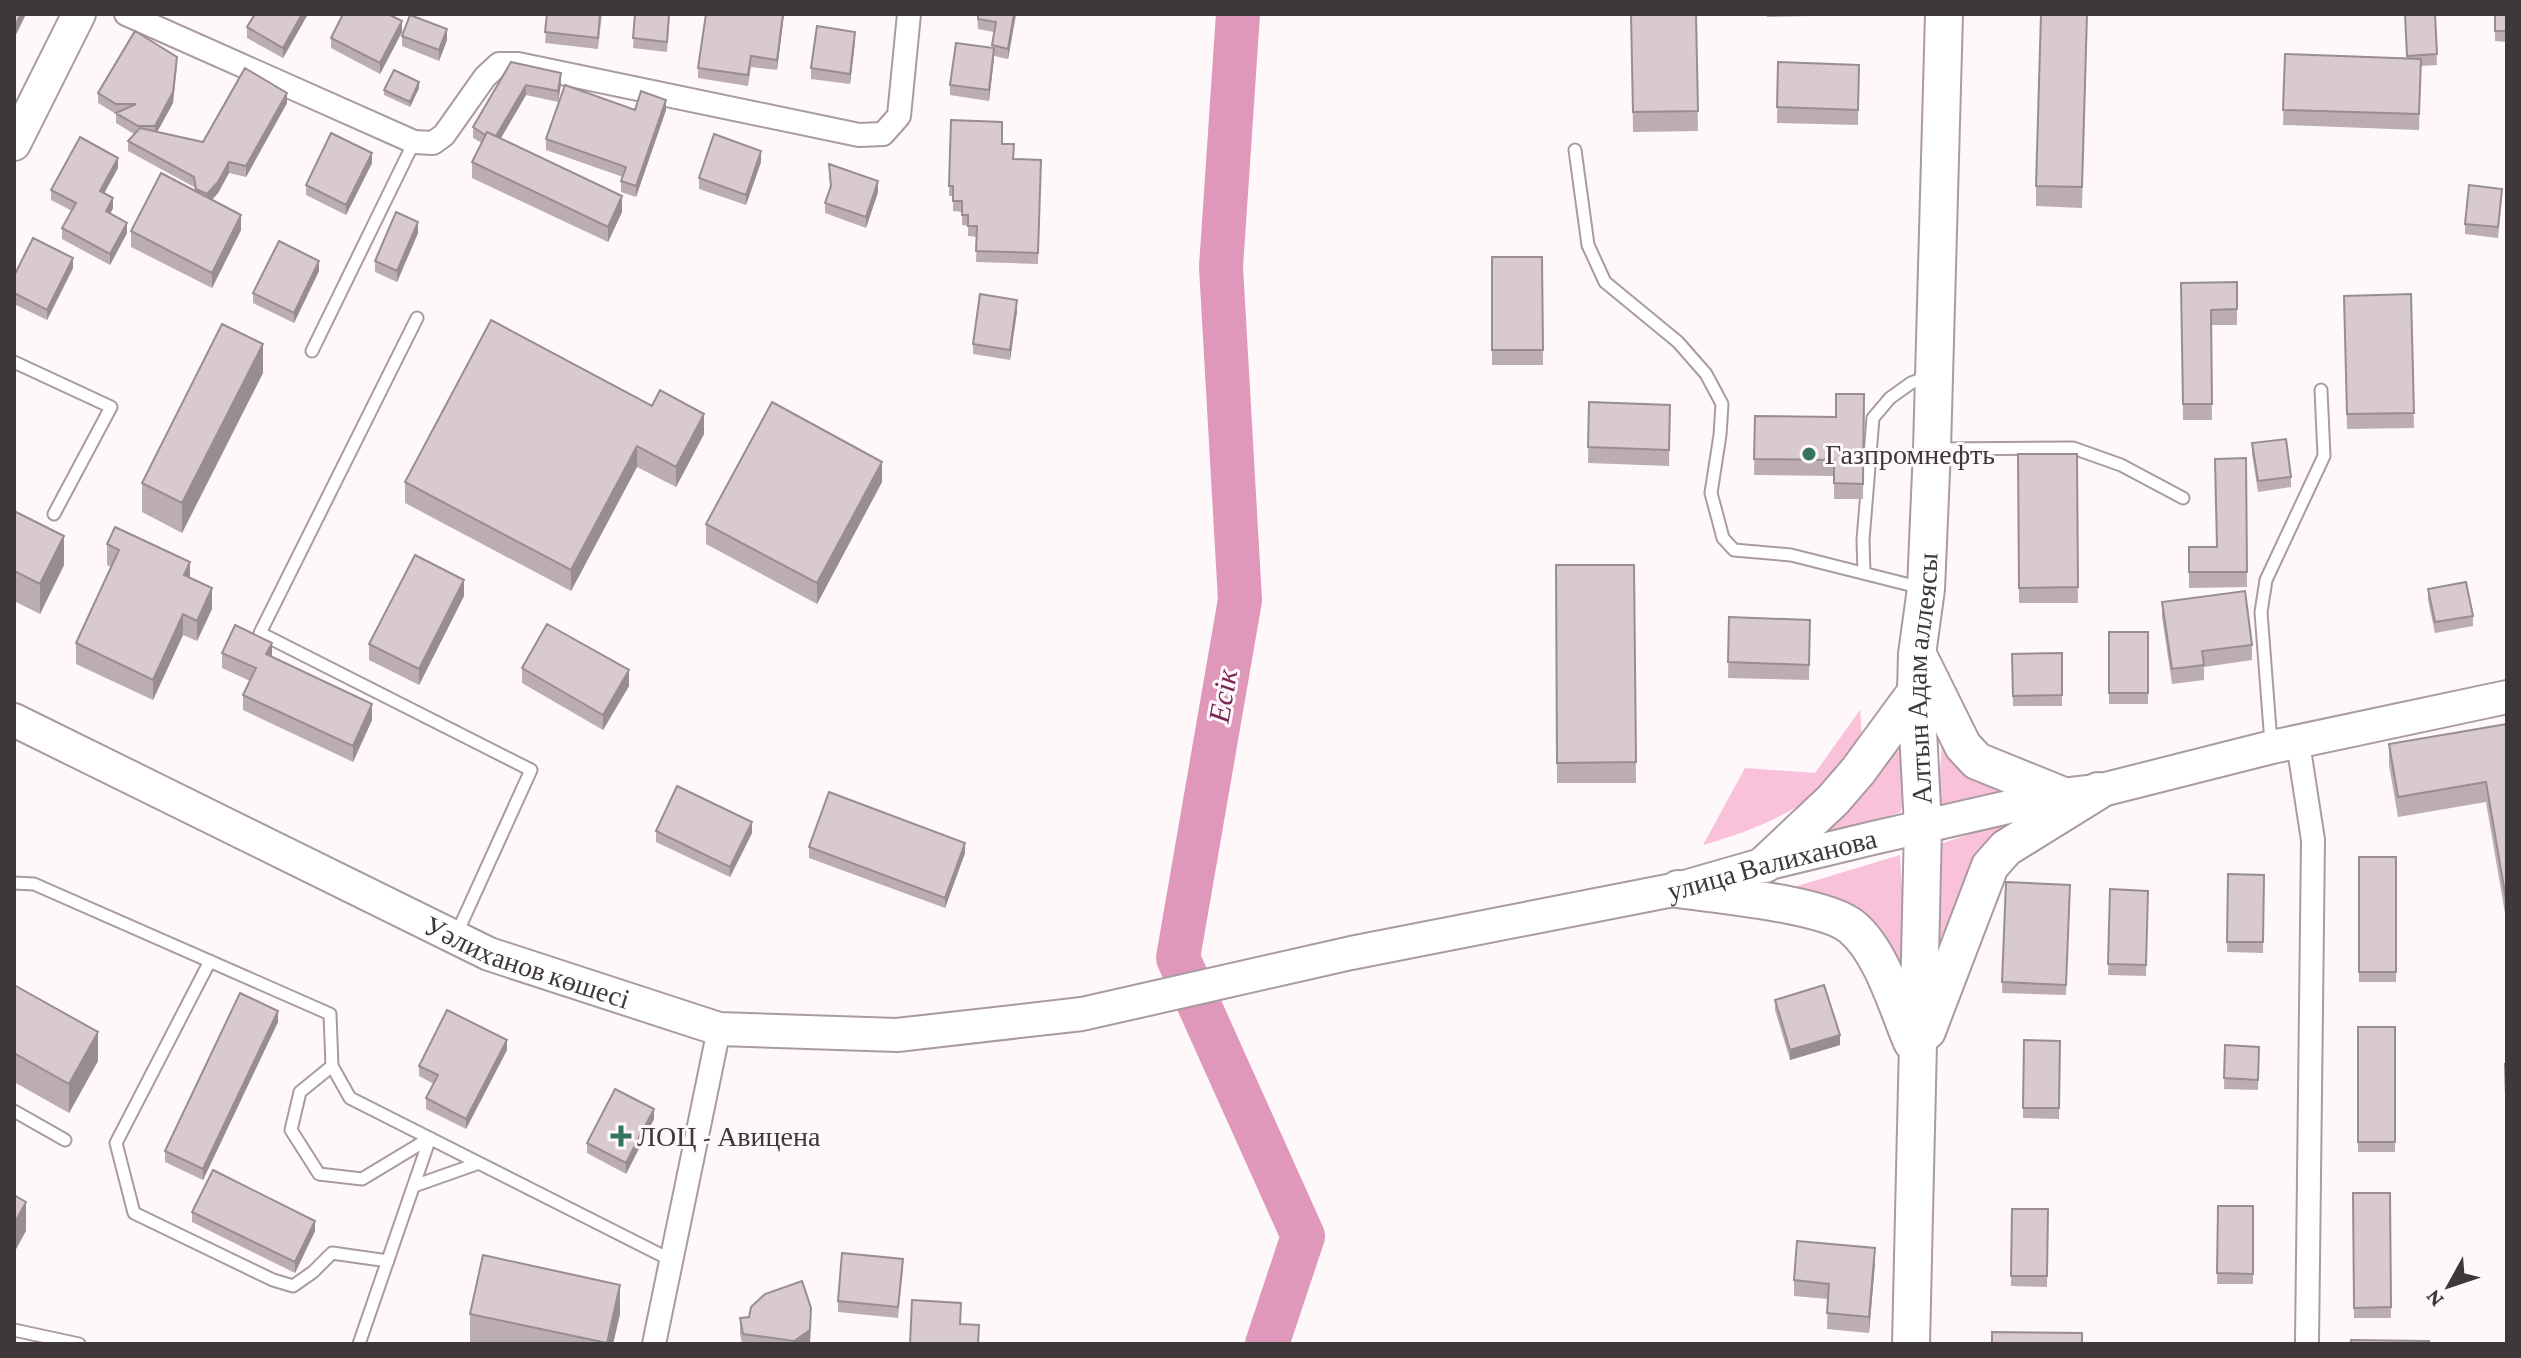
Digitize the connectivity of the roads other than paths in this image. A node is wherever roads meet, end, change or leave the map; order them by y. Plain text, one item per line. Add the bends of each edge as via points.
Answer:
1 (79, 14) edge
2 (126, 14) edge
3 (909, 14) edge
4 (1944, 14) edge
5 (414, 142) junction
6 (14, 144) edge
7 (1575, 150) dead end
8 (417, 318) dead end
9 (312, 351) dead end
10 (14, 362) edge
11 (1934, 374) junction
12 (2321, 390) dead end
13 (1932, 449) junction
14 (2183, 498) dead end
15 (54, 514) dead end
16 (1864, 573) junction
17 (1926, 589) junction
18 (1917, 654) junction
19 (1916, 692) junction
20 (2507, 697) edge
21 (14, 720) edge
22 (2285, 745) junction
23 (2098, 791) junction
24 (2061, 795) junction
25 (1923, 827) junction
26 (1765, 864) junction
27 (14, 883) edge
28 (1678, 889) junction
29 (455, 938) junction
30 (210, 961) junction
31 (1082, 1014) joint
32 (719, 1029) junction
33 (1918, 1055) junction
34 (332, 1066) junction
35 (14, 1111) edge
36 (430, 1138) junction
37 (65, 1140) dead end
38 (479, 1163) junction
39 (414, 1186) junction
40 (671, 1260) junction
41 (388, 1261) junction
42 (14, 1330) edge
43 (79, 1344) edge
44 (359, 1344) edge
45 (654, 1344) edge
46 (1911, 1344) edge
47 (2307, 1344) edge

1 - 6 main road
2 - 5 street
3 - 5 street via 899,116 883,134 859,135 499,64 444,135 433,143
4 - 11 main road, Алтын Адам аллеясы
5 - 9 lane
7 - 16 lane via 1588,245 1605,282 1678,342 1706,374 1722,404 1711,493 1723,538 1734,550 1791,555
8 - 29 lane via 260,633 531,770
10 - 15 lane via 111,407
11 - 13 main road, Алтын Адам аллеясы
11 - 16 lane via 1890,398 1873,418
12 - 22 lane via 2324,456 2266,580 2261,612
13 - 14 lane via 2073,448 2121,465
13 - 17 main road, Алтын Адам аллеясы
16 - 17 lane
17 - 18 main road, Алтын Адам аллеясы
18 - 19 main road, Алтын Адам аллеясы
18 - 24 main road via 1963,746 1977,761
19 - 25 main road, Алтын Адам аллеясы
19 - 26 main road via 1851,780
20 - 22 main road, улица Валиханова
21 - 29 main road, Уәлиханов көшесі
22 - 23 main road, улица Валиханова
22 - 47 street via 2313,840
23 - 24 main road, улица Валиханова
23 - 33 main road via 2006,848 1990,866
24 - 25 main road, улица Валиханова
25 - 26 main road, улица Валиханова
25 - 33 main road, Алтын Адам аллеясы
26 - 28 main road, улица Валиханова
27 - 30 lane via 34,884
28 - 31 main road, улица Валиханова via 1351,953
28 - 33 main road via 1823,912 1852,927 1875,956
29 - 32 main road, Уәлиханов көшесі via 489,954
30 - 34 lane via 330,1014
30 - 41 lane via 116,1143 134,1213 293,1286 332,1253
31 - 32 main road, Уәлиханов көшесі via 897,1035
32 - 40 street
33 - 46 main road, Алтын Адам аллеясы
34 - 36 lane via 350,1098
34 - 36 lane via 300,1092 291,1130 319,1174 362,1179
35 - 37 lane
36 - 38 lane
36 - 39 lane
38 - 39 lane
38 - 40 lane
39 - 41 lane
40 - 45 street
41 - 44 lane
42 - 43 lane

